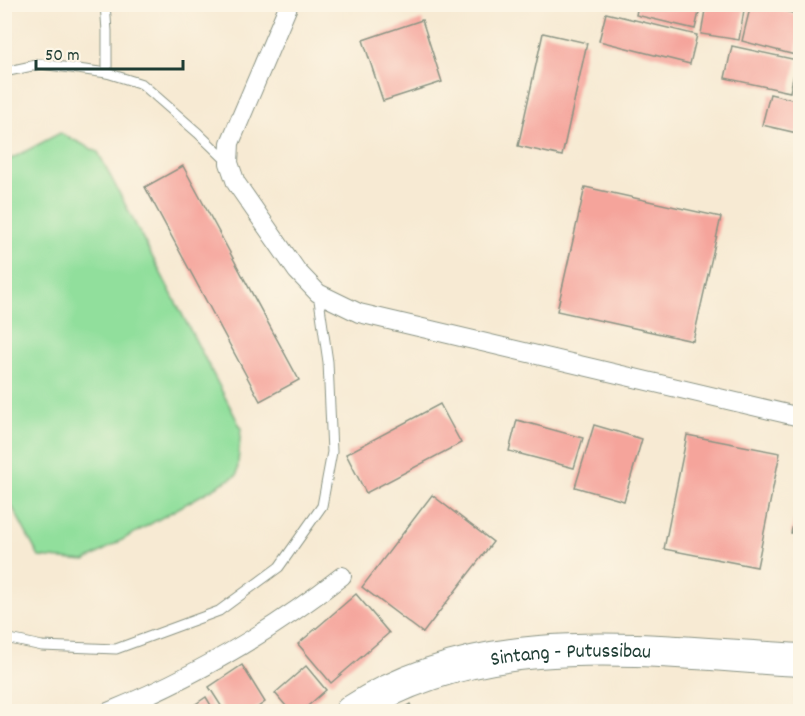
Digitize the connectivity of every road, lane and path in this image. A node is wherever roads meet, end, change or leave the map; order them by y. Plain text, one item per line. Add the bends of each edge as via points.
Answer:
1 (105, 4) edge
2 (289, 4) edge
3 (4, 72) edge
4 (107, 73) junction
5 (229, 163) junction
6 (318, 293) junction
7 (800, 413) edge
8 (342, 576) dead end
9 (4, 633) edge
10 (801, 660) edge
11 (108, 711) edge
12 (351, 711) edge

1 - 4 lane
2 - 5 street via 230,143
3 - 4 lane via 41,64
4 - 5 lane via 142,84
5 - 6 street via 236,183 297,271
6 - 7 street via 359,313
6 - 9 lane via 328,362 332,452 322,506 279,567 219,611 116,649 42,646 10,639
8 - 11 street via 236,648
10 - 12 highway, Sintang - Putussibau via 619,648 566,649 496,657 435,671

